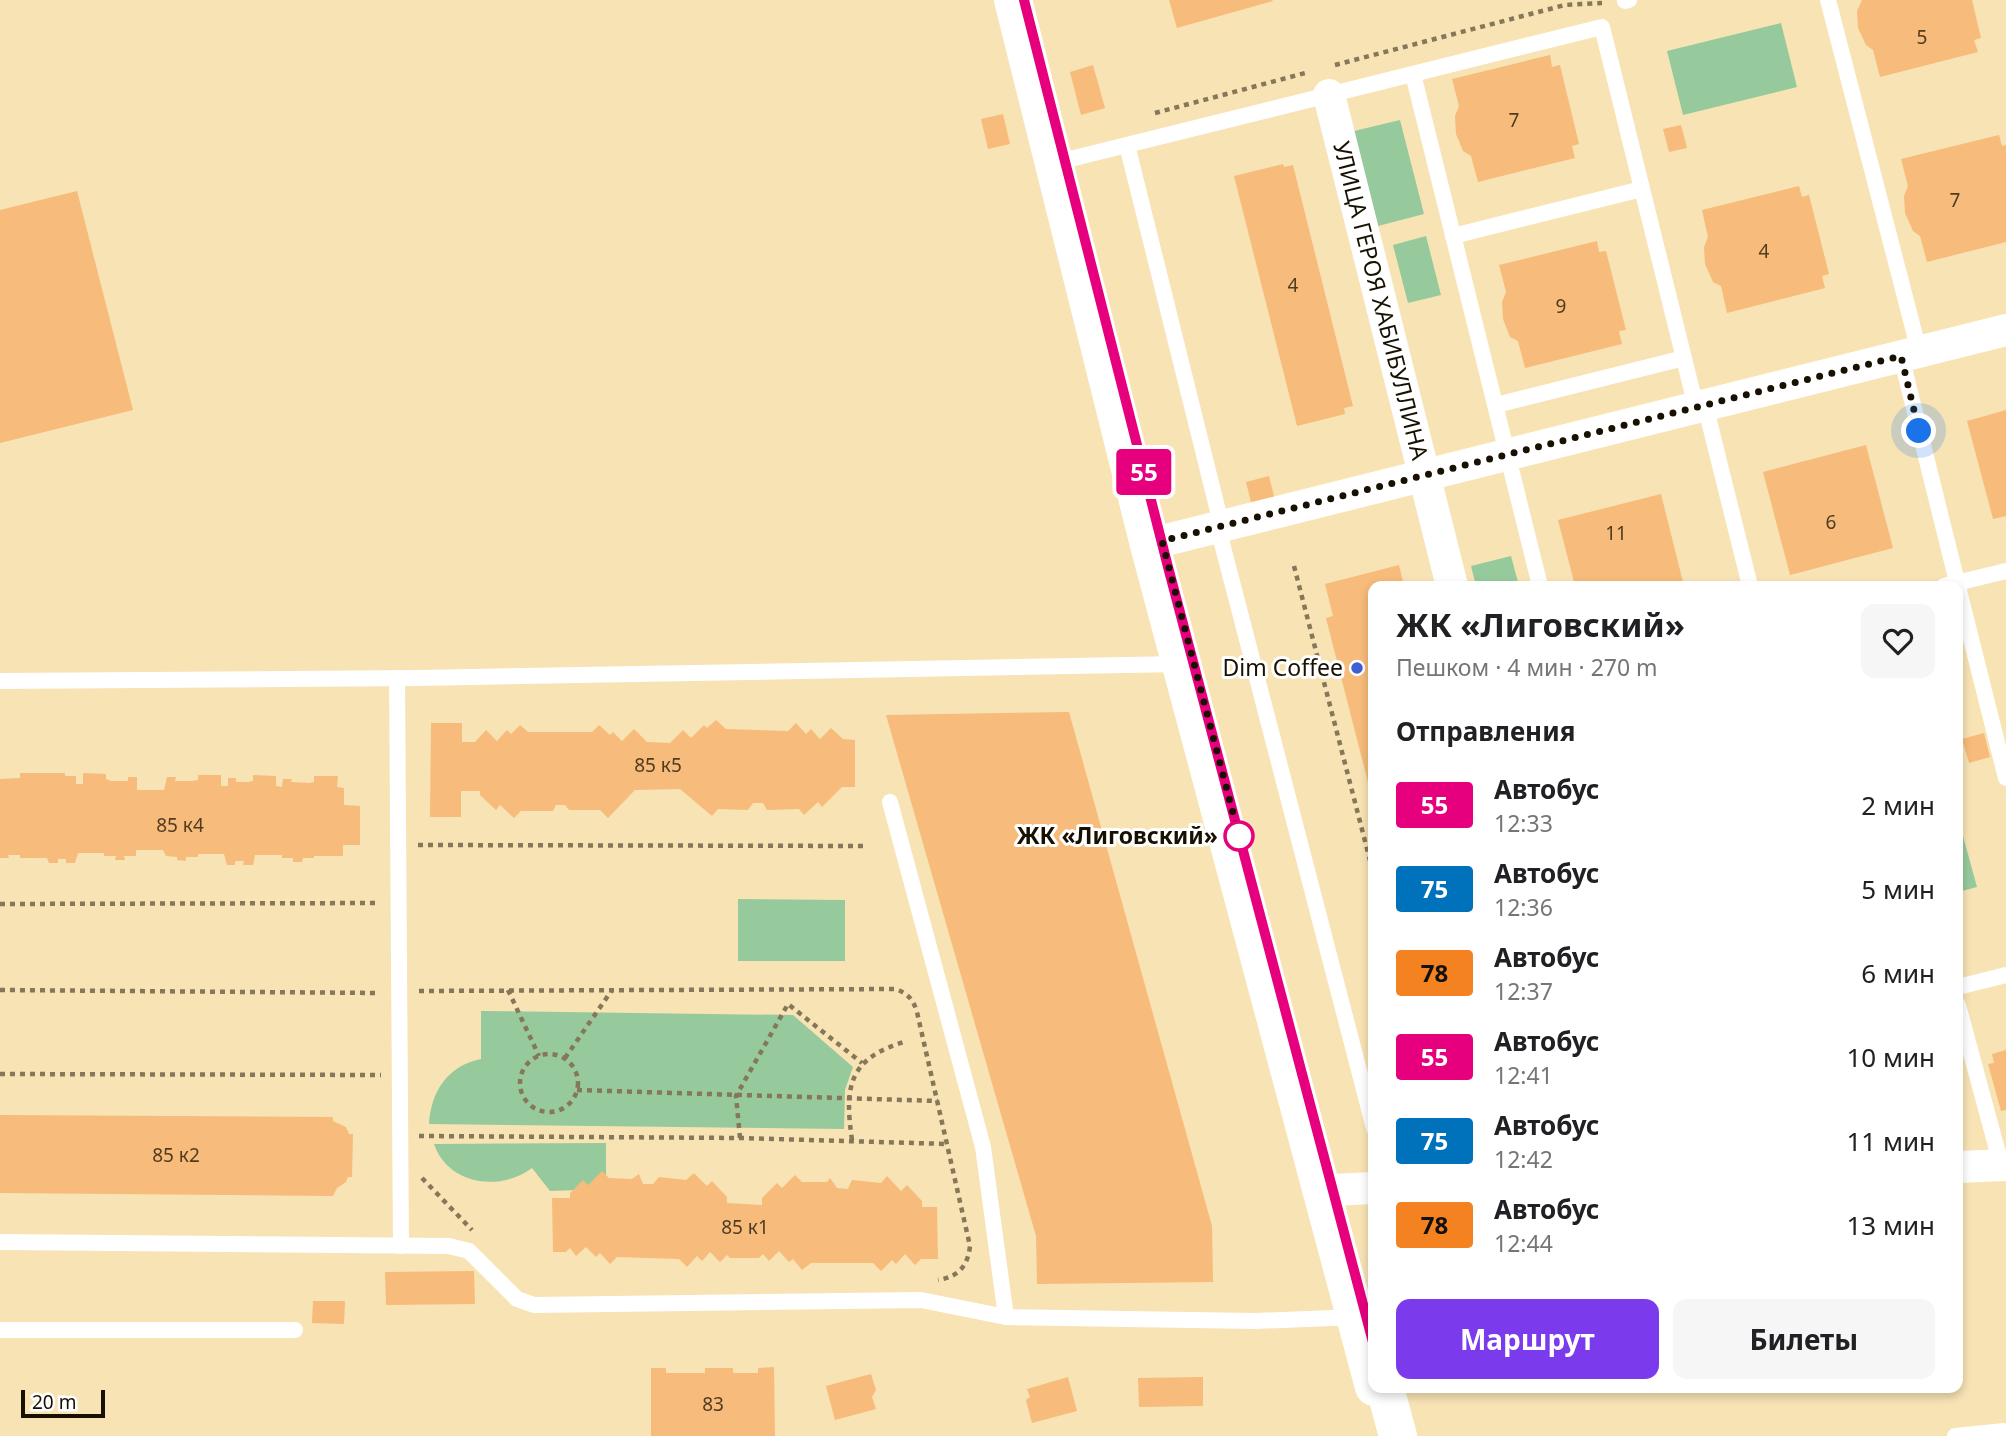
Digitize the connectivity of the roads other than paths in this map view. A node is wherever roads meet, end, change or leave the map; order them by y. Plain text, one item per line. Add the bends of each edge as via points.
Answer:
1 (1013, 0) edge
2 (1024, 0) edge
3 (1828, 0) edge
4 (1413, 74) junction
5 (1329, 95) junction
6 (1127, 145) junction
7 (1059, 161) junction
8 (1642, 189) junction
9 (1453, 236) junction
10 (2006, 330) edge
11 (1910, 354) junction
12 (1684, 358) junction
13 (1496, 405) junction
14 (1700, 406) junction
15 (1508, 455) junction
16 (1423, 476) junction
17 (1220, 527) junction
18 (1162, 541) junction
19 (2006, 571) edge
20 (1451, 581) edge
21 (1539, 581) edge
22 (1749, 581) edge
23 (1953, 581) edge
24 (1963, 583) edge
25 (1963, 619) edge
26 (1181, 664) junction
27 (397, 678) junction
28 (0, 681) edge
29 (2005, 772) edge
30 (890, 802) dead end
31 (2006, 975) edge
32 (1963, 986) edge
33 (1963, 1023) edge
34 (1368, 1105) edge
35 (1963, 1167) edge
36 (2004, 1168) edge
37 (1368, 1188) edge
38 (1331, 1190) junction
39 (0, 1242) edge
40 (401, 1246) junction
41 (1006, 1317) junction
42 (1365, 1327) edge
43 (0, 1329) edge
44 (295, 1330) dead end
45 (1368, 1347) edge
46 (1376, 1393) edge
47 (1386, 1393) edge
48 (2004, 1431) edge
49 (1387, 1436) edge
50 (1398, 1436) edge
51 (1955, 1436) edge

1 - 7 street
2 - 7 street
3 - 11 lane
4 - 5 lane
4 - 8 lane via 1601,27
4 - 9 lane
5 - 6 lane
5 - 16 street, УЛИЦА ГЕРОЯ ХАБИБУЛЛИНА
6 - 7 lane
6 - 17 lane
7 - 18 street
7 - 26 street
8 - 9 lane
8 - 12 lane
9 - 13 lane
10 - 11 street
11 - 14 street
11 - 23 lane
12 - 13 lane
12 - 14 lane
13 - 15 lane
14 - 15 street
14 - 22 lane
15 - 16 street
15 - 21 lane
16 - 17 street
16 - 20 street, УЛИЦА ГЕРОЯ ХАБИБУЛЛИНА
17 - 18 street
17 - 34 lane
18 - 38 street
19 - 24 lane
25 - 29 lane
26 - 27 lane
26 - 42 street
27 - 28 lane
27 - 40 lane
30 - 41 lane via 983,1147
31 - 32 lane
33 - 36 lane
35 - 36 street
37 - 38 street
38 - 42 street
39 - 40 lane
40 - 41 lane via 449,1246 469,1251 517,1299 534,1305 921,1300
41 - 42 lane
42 - 45 street
43 - 44 lane
46 - 49 street
47 - 50 street
48 - 51 lane

